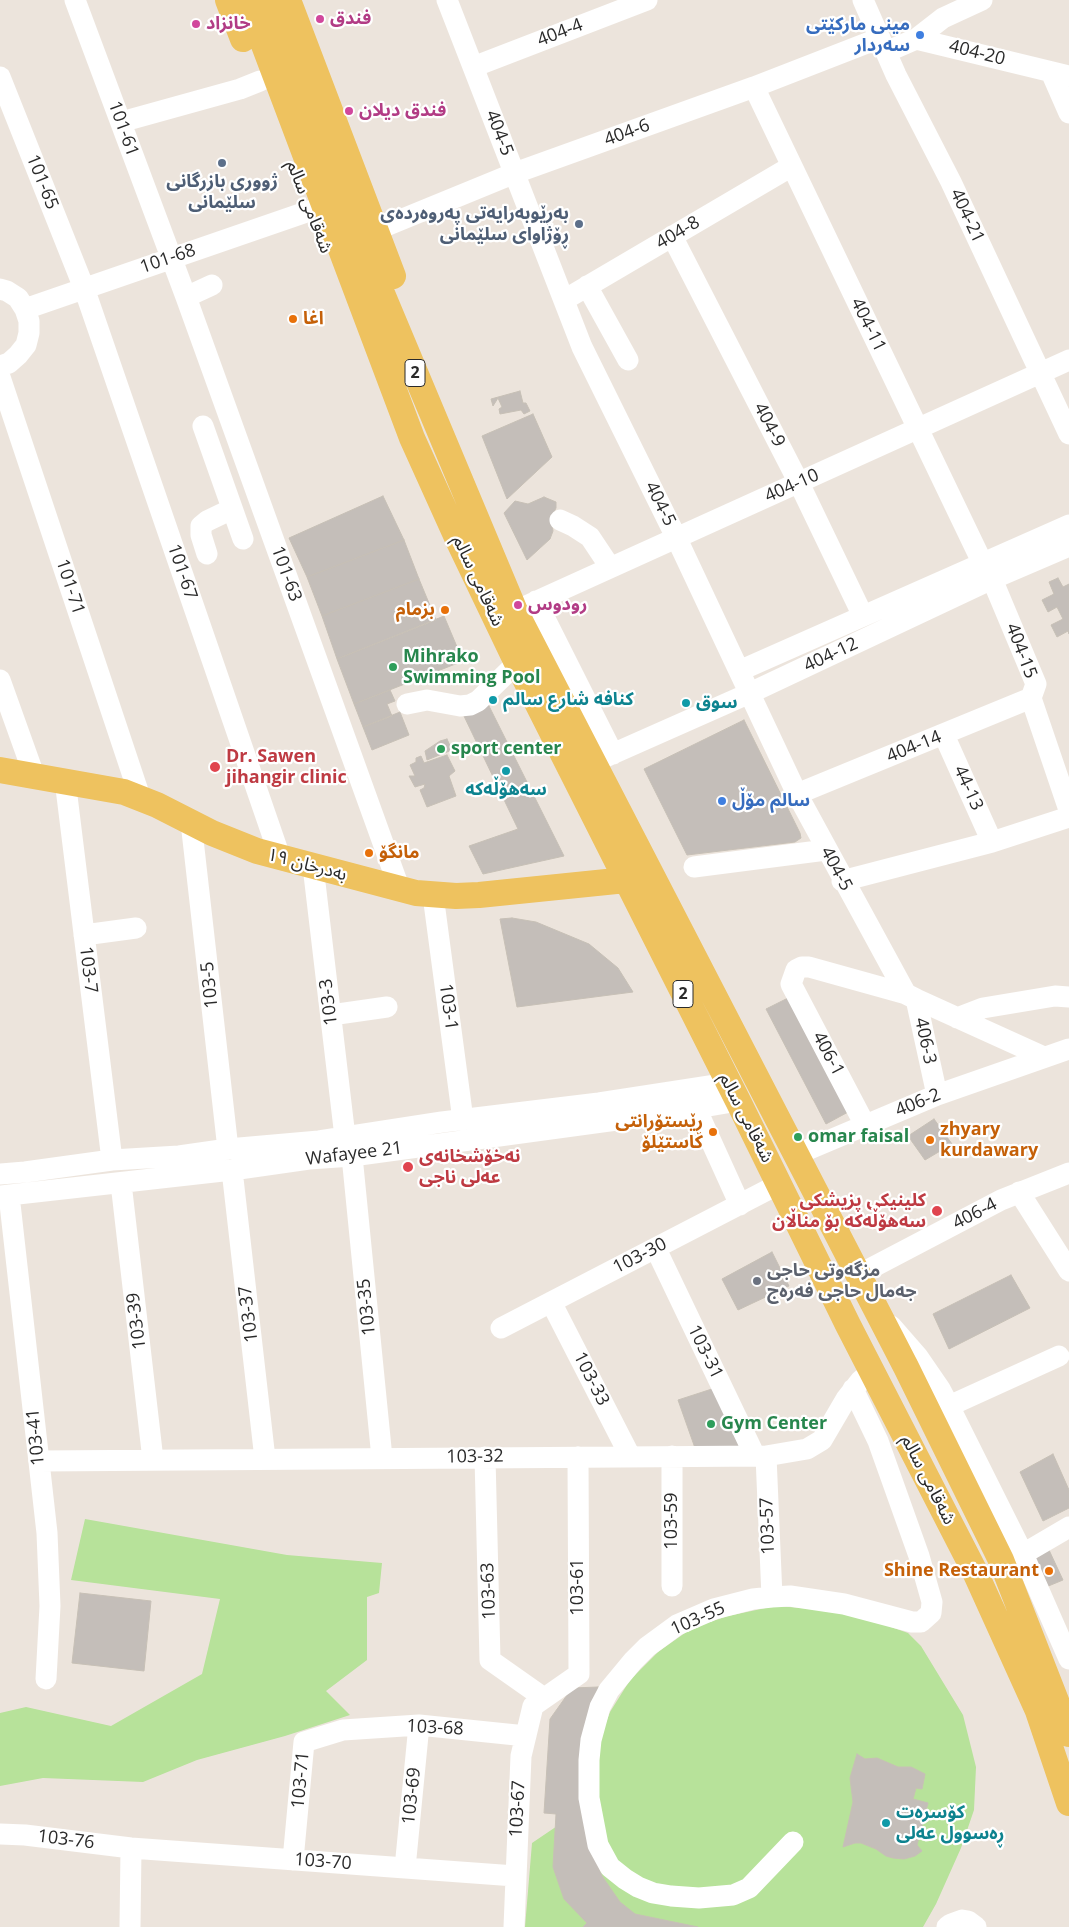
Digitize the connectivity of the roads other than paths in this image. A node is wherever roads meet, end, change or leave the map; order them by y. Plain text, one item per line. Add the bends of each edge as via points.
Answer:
1 (75, 0) edge
2 (228, 0) edge
3 (247, 0) edge
4 (268, 0) edge
5 (288, 0) edge
6 (447, 0) edge
7 (646, 0) edge
8 (863, 0) edge
9 (982, 0) edge
10 (916, 39) junction
11 (883, 45) junction
12 (473, 66) junction
13 (1060, 74) edge
14 (0, 77) edge
15 (260, 81) junction
16 (754, 88) junction
17 (1069, 113) edge
18 (121, 122) junction
19 (792, 166) junction
20 (514, 173) junction
21 (312, 210) junction
22 (376, 230) junction
23 (672, 236) junction
24 (171, 258) junction
25 (212, 285) dead end
26 (586, 286) junction
27 (84, 288) junction
28 (0, 289) edge
29 (186, 297) junction
30 (564, 300) junction
31 (25, 309) junction
32 (628, 360) dead end
33 (1069, 360) edge
34 (0, 366) edge
35 (1040, 373) junction
36 (0, 377) edge
37 (433, 416) junction
38 (203, 426) dead end
39 (918, 428) junction
40 (1069, 434) edge
41 (412, 438) junction
42 (799, 483) junction
43 (255, 486) junction
44 (230, 503) junction
45 (560, 520) dead end
46 (1069, 525) edge
47 (676, 537) junction
48 (243, 539) dead end
49 (1069, 546) edge
50 (207, 554) dead end
51 (610, 567) junction
52 (987, 571) junction
53 (525, 606) junction
54 (864, 616) junction
55 (517, 663) junction
56 (739, 671) junction
57 (0, 680) edge
58 (750, 693) junction
59 (1031, 698) junction
60 (407, 704) dead end
61 (944, 735) junction
62 (603, 759) junction
63 (0, 770) edge
64 (34, 775) junction
65 (65, 780) junction
66 (797, 794) junction
67 (140, 798) junction
68 (1069, 810) edge
69 (1069, 817) edge
70 (191, 822) junction
71 (992, 842) junction
72 (826, 850) junction
73 (280, 857) junction
74 (313, 866) junction
75 (694, 867) dead end
76 (626, 880) junction
77 (842, 881) junction
78 (400, 890) junction
79 (433, 895) junction
80 (136, 928) dead end
81 (84, 935) junction
82 (911, 996) junction
83 (1069, 997) edge
84 (387, 1007) dead end
85 (331, 1015) junction
86 (957, 1018) junction
87 (1069, 1049) edge
88 (1044, 1057) junction
89 (733, 1092) junction
90 (937, 1095) junction
91 (696, 1108) junction
92 (463, 1120) junction
93 (865, 1125) junction
94 (348, 1146) junction
95 (228, 1149) junction
96 (795, 1155) junction
97 (112, 1160) junction
98 (232, 1170) junction
99 (1069, 1173) edge
100 (0, 1174) edge
101 (121, 1183) junction
102 (779, 1184) junction
103 (1019, 1192) junction
104 (5, 1196) edge
105 (740, 1204) junction
106 (656, 1248) junction
107 (1069, 1271) edge
108 (858, 1274) junction
109 (551, 1302) junction
110 (879, 1314) junction
111 (848, 1325) junction
112 (501, 1328) dead end
113 (898, 1352) junction
114 (1059, 1356) dead end
115 (870, 1369) junction
116 (853, 1389) junction
117 (949, 1406) junction
118 (578, 1456) junction
119 (630, 1456) junction
120 (672, 1456) junction
121 (761, 1456) junction
122 (485, 1457) junction
123 (382, 1458) junction
124 (265, 1459) junction
125 (152, 1460) junction
126 (39, 1461) junction
127 (1069, 1527) edge
128 (1023, 1554) junction
129 (672, 1586) dead end
130 (772, 1597) junction
131 (1069, 1659) edge
132 (46, 1679) dead end
133 (544, 1698) junction
134 (419, 1725) junction
135 (343, 1730) joint
136 (1069, 1734) edge
137 (526, 1736) junction
138 (1069, 1803) edge
139 (0, 1834) edge
140 (794, 1842) dead end
141 (132, 1848) junction
142 (294, 1860) junction
143 (405, 1868) junction
144 (516, 1876) junction
145 (130, 1927) edge
146 (514, 1927) edge
147 (947, 1927) edge
148 (976, 1927) edge

1 - 18 street, 101-61
2 - 15 main road, شەقامی سالم
3 - 41 main road, شەقامی سالم / 2
4 - 37 main road, شەقامی سالم / 2 via 355,229
5 - 22 main road, شەقامی سالم
6 - 12 street, 404-5
7 - 12 street, 404-4
8 - 11 street, 404-21
9 - 10 street via 942,18
10 - 11 street
10 - 13 street, 404-20
11 - 16 street, 404-6
11 - 35 street, 404-21
12 - 20 street, 404-5
13 - 17 street
14 - 27 street, 101-65
15 - 18 street
15 - 21 main road, شەقامی سالم
16 - 19 street, 404-11
16 - 20 street, 404-6
18 - 24 street, 101-61
19 - 23 street, 404-8
19 - 39 street, 404-11
20 - 22 street, 404-6
20 - 30 street, 404-5
21 - 24 street, 101-68
21 - 41 main road, شەقامی سالم via 362,343
22 - 37 main road, شەقامی سالم via 420,353
23 - 26 street, 404-8
23 - 42 street, 404-9
24 - 27 street, 101-68
24 - 29 street, 101-63
25 - 29 street
26 - 30 street, 404-8
26 - 32 street
27 - 31 street, 101-68
27 - 73 street, 101-67
28 - 31 street via 18,298
29 - 43 street, 101-63
30 - 47 street, 404-5 via 582,347
31 - 34 street via 29,321 26,345 18,355
33 - 35 street, 404-10
35 - 39 street, 404-10
35 - 40 street, 404-21
36 - 67 street, 101-71
37 - 53 main road, شەقامی سالم / 2
38 - 44 street
39 - 42 street, 404-10
39 - 52 street, 404-11
41 - 55 main road, شەقامی سالم / 2
42 - 47 street, 404-10
42 - 54 street, 404-9
43 - 44 street
43 - 78 street, 101-63
44 - 48 street
44 - 50 street via 201,526
45 - 51 street via 590,537
46 - 52 street
47 - 51 street, 404-10
47 - 56 street, 404-5
49 - 52 street, 404-12
51 - 53 street, 404-10
52 - 54 street
52 - 58 street, 404-12
52 - 59 street, 404-15 via 1036,684
53 - 62 main road, شەقامی سالم / 2
54 - 56 street
55 - 60 street via 470,705 427,700
55 - 76 main road, شەقامی سالم / 2
56 - 58 street, 404-5
57 - 64 street
58 - 62 street, 404-12
58 - 66 street, 404-5
59 - 61 street, 404-14
59 - 68 street, 404-15
61 - 66 street, 404-14
61 - 71 street, 44-13
62 - 96 main road, شەقامی سالم / 2
63 - 64 main road, بەدرخان ١٩
64 - 65 main road, بەدرخان ١٩
65 - 67 main road, بەدرخان ١٩
65 - 81 street, 103-7
66 - 72 street, 404-5
67 - 70 main road, بەدرخان ١٩
69 - 71 street
70 - 73 main road, بەدرخان ١٩ via 234,843
70 - 95 street, 103-5
71 - 77 street
72 - 75 street
72 - 77 street, 404-5
73 - 74 main road, بەدرخان ١٩
74 - 78 main road, بەدرخان ١٩
74 - 85 street, 103-3
76 - 79 main road, بەدرخان ١٩ via 494,894
76 - 89 main road, شەقامی سالم / 2
77 - 82 street, 404-5
78 - 79 main road, بەدرخان ١٩
79 - 92 street, 103-1
80 - 81 street
81 - 97 street, 103-7
82 - 86 street
82 - 90 street, 406-3
82 - 93 street, 406-1 via 810,966 796,970 790,984
83 - 86 street via 1055,996 983,1008
84 - 85 street
85 - 94 street, 103-3
86 - 88 street
87 - 88 street, 406-2
88 - 90 street, 406-2
89 - 91 street, Wafayee 21
89 - 92 street, Wafayee 21 via 599,1103
89 - 102 main road, شەقامی سالم / 2
90 - 93 street, 406-2
91 - 94 street, Wafayee 21
91 - 105 street
92 - 94 street, Wafayee 21
93 - 96 street, 406-2
94 - 95 street, Wafayee 21
94 - 98 street, Wafayee 21 via 309,1159
94 - 123 street, 103-35
95 - 97 street, Wafayee 21
96 - 108 main road, شەقامی سالم / 2
97 - 100 street, Wafayee 21
98 - 101 street, Wafayee 21
98 - 124 street, 103-37
99 - 103 street, 406-4
101 - 104 street, Wafayee 21
101 - 125 street, 103-39
102 - 105 street, 103-30
102 - 111 main road, شەقامی سالم / 2
103 - 107 street
103 - 108 street, 406-4
104 - 126 street, 103-41
105 - 106 street, 103-30
106 - 109 street, 103-30
106 - 121 street, 103-31
108 - 110 main road, شەقامی سالم / 2
109 - 112 street, 103-30
109 - 119 street, 103-33
110 - 111 main road via 865,1326
110 - 113 main road, شەقامی سالم / 2
110 - 117 street via 918,1357
111 - 115 main road, شەقامی سالم / 2
113 - 115 main road via 885,1354
113 - 136 main road, شەقامی سالم / 2 via 1001,1560
114 - 117 street
115 - 116 street, 103-32
115 - 138 main road, شەقامی سالم / 2 via 979,1581 1038,1711
116 - 121 street, 103-32 via 822,1440 807,1449
116 - 130 street, 103-55 via 878,1441 919,1556 931,1595 931,1613 921,1622 912,1622 844,1604 810,1598
117 - 128 street
118 - 119 street, 103-32
118 - 122 street, 103-32
118 - 133 street, 103-61 via 578,1674
119 - 120 street, 103-32
120 - 121 street, 103-32
120 - 129 street, 103-59
121 - 130 street, 103-57
122 - 123 street, 103-32
122 - 133 street, 103-63 via 490,1660
123 - 124 street, 103-32
124 - 125 street, 103-32
125 - 126 street, 103-32
126 - 132 street, 103-41 via 49,1570
127 - 128 street
128 - 131 street
130 - 140 street, 103-55 via 727,1605 677,1625 633,1661 609,1690 595,1723 589,1760 590,1798 594,1831 603,1857 625,1879 653,1893 699,1898 733,1895 749,1888
133 - 137 street, 103-67 via 533,1706
134 - 135 street, 103-68
134 - 137 street, 103-68
134 - 143 street, 103-69
135 - 142 street, 103-71 via 304,1742
137 - 144 street, 103-67 via 521,1756
139 - 141 street, 103-76
141 - 142 street, 103-70
141 - 145 street
142 - 143 street, 103-70
143 - 144 street, 103-70
144 - 146 street, 103-67
147 - 148 street via 962,1920

